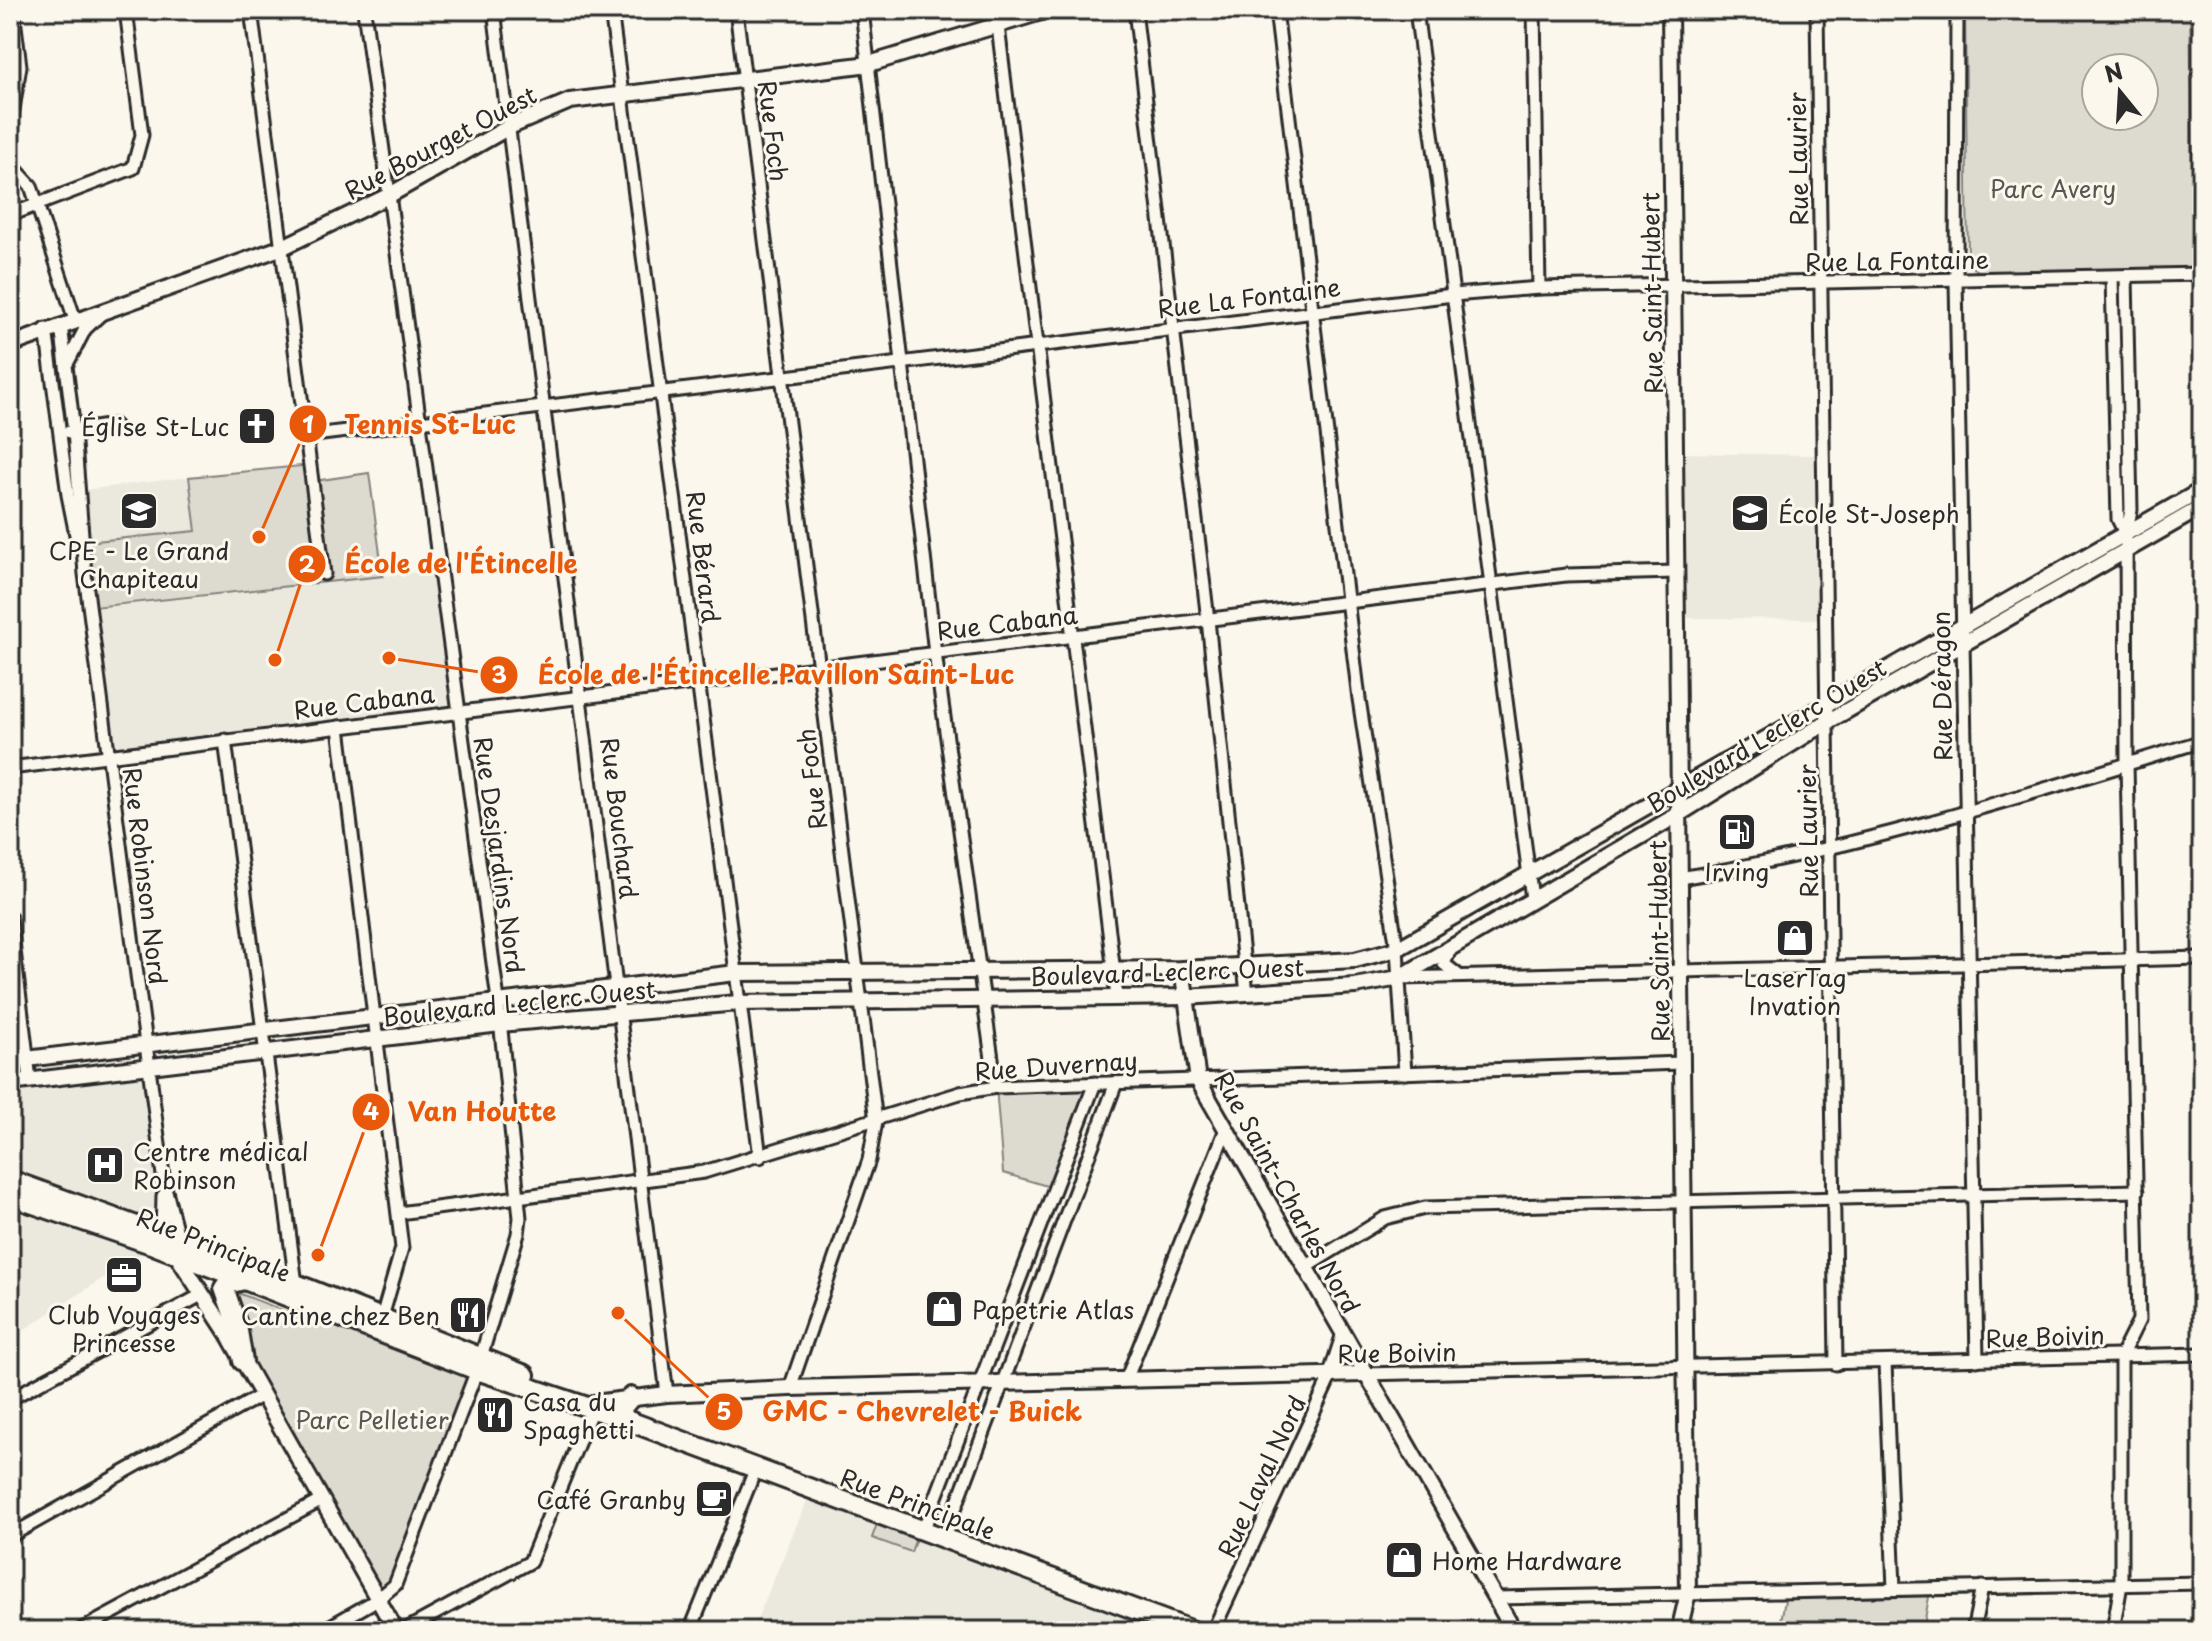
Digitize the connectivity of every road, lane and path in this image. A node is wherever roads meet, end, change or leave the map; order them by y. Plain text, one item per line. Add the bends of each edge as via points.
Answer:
1 (13, 10) edge
2 (126, 10) edge
3 (251, 10) edge
4 (364, 10) edge
5 (494, 10) edge
6 (611, 10) edge
7 (736, 10) edge
8 (862, 10) edge
9 (996, 10) edge
10 (1048, 10) edge
11 (1135, 10) edge
12 (1276, 10) edge
13 (1416, 10) edge
14 (1670, 10) edge
15 (1817, 10) edge
16 (1957, 10) edge
17 (1536, 11) edge
18 (998, 27) junction
19 (869, 64) junction
20 (745, 81) junction
21 (622, 95) junction
22 (509, 127) junction
23 (10, 128) edge
24 (11, 162) edge
25 (388, 196) junction
26 (38, 204) junction
27 (10, 215) edge
28 (283, 247) junction
29 (2202, 274) edge
30 (2126, 276) junction
31 (2112, 277) junction
32 (1956, 281) junction
33 (1821, 285) junction
34 (1673, 286) junction
35 (1539, 288) junction
36 (1453, 295) junction
37 (106, 309) junction
38 (1312, 312) junction
39 (61, 325) junction
40 (1172, 329) junction
41 (10, 345) edge
42 (1036, 346) junction
43 (903, 362) junction
44 (66, 366) junction
45 (783, 377) junction
46 (660, 392) junction
47 (542, 407) junction
48 (418, 422) junction
49 (114, 425) dead end
50 (74, 431) junction
51 (61, 433) junction
52 (306, 436) junction
53 (2202, 490) edge
54 (2202, 507) edge
55 (2126, 535) junction
56 (2126, 551) junction
57 (1676, 572) junction
58 (85, 574) junction
59 (324, 574) dead end
60 (1491, 585) junction
61 (1347, 603) junction
62 (1208, 620) junction
63 (1962, 625) junction
64 (1074, 636) junction
65 (1963, 644) junction
66 (935, 653) junction
67 (819, 668) junction
68 (698, 682) junction
69 (583, 697) junction
70 (1827, 703) junction
71 (457, 712) junction
72 (1827, 722) junction
73 (339, 727) junction
74 (225, 740) junction
75 (2202, 741) edge
76 (108, 755) junction
77 (2127, 764) junction
78 (10, 768) edge
79 (1679, 786) junction
80 (1966, 811) junction
81 (1679, 814) junction
82 (1829, 846) junction
83 (1529, 874) junction
84 (1680, 878) junction
85 (1532, 899) junction
86 (10, 918) edge
87 (1397, 949) junction
88 (1450, 949) junction
89 (2202, 958) edge
90 (2133, 959) junction
91 (1968, 963) junction
92 (1245, 966) junction
93 (1831, 967) junction
94 (1114, 969) junction
95 (1182, 969) junction
96 (1681, 970) junction
97 (856, 971) junction
98 (977, 971) junction
99 (736, 973) junction
100 (1458, 976) junction
101 (1399, 978) junction
102 (618, 986) junction
103 (1247, 994) junction
104 (1117, 997) junction
105 (1186, 997) junction
106 (981, 998) junction
107 (498, 1000) junction
108 (859, 1002) junction
109 (738, 1003) junction
110 (620, 1013) junction
111 (373, 1016) junction
112 (500, 1024) junction
113 (263, 1029) junction
114 (376, 1039) junction
115 (146, 1044) junction
116 (266, 1052) junction
117 (28, 1059) junction
118 (10, 1061) edge
119 (1682, 1063) junction
120 (149, 1066) junction
121 (1405, 1073) junction
122 (30, 1080) junction
123 (1198, 1080) junction
124 (10, 1083) edge
125 (1095, 1083) junction
126 (1116, 1083) junction
127 (996, 1087) junction
128 (876, 1121) junction
129 (1226, 1129) junction
130 (760, 1157) junction
131 (1060, 1174) junction
132 (10, 1180) edge
133 (641, 1181) junction
134 (1079, 1181) junction
135 (164, 1183) junction
136 (2137, 1191) junction
137 (10, 1196) edge
138 (1973, 1196) junction
139 (520, 1199) junction
140 (1834, 1200) junction
141 (1683, 1202) junction
142 (399, 1213) junction
143 (1039, 1229) junction
144 (1058, 1237) junction
145 (176, 1247) junction
146 (1304, 1268) junction
147 (244, 1280) junction
148 (296, 1284) junction
149 (203, 1294) junction
150 (1011, 1301) junction
151 (1031, 1307) junction
152 (380, 1325) junction
153 (228, 1334) junction
154 (1343, 1338) junction
155 (2202, 1354) edge
156 (2121, 1356) junction
157 (1977, 1360) junction
158 (243, 1361) junction
159 (479, 1363) junction
160 (1885, 1363) junction
161 (1836, 1364) junction
162 (1685, 1368) junction
163 (1364, 1374) junction
164 (1331, 1375) junction
165 (1126, 1380) junction
166 (980, 1383) junction
167 (1003, 1383) junction
168 (790, 1388) junction
169 (667, 1394) junction
170 (262, 1395) junction
171 (631, 1397) junction
172 (10, 1399) edge
173 (592, 1407) junction
174 (626, 1420) junction
175 (949, 1464) junction
176 (756, 1468) junction
177 (969, 1471) junction
178 (322, 1500) junction
179 (923, 1531) junction
180 (10, 1536) edge
181 (944, 1538) junction
182 (2202, 1583) edge
183 (2121, 1584) junction
184 (1982, 1587) junction
185 (1894, 1589) junction
186 (1688, 1593) junction
187 (1495, 1598) junction
188 (378, 1599) junction
189 (79, 1631) edge
190 (322, 1631) edge
191 (396, 1631) edge
192 (403, 1631) edge
193 (690, 1631) edge
194 (1193, 1631) edge
195 (1213, 1631) edge
196 (1514, 1631) edge
197 (1679, 1631) edge
198 (1973, 1631) edge
199 (2113, 1631) edge

1 - 23 street via 20,66
2 - 26 street via 142,135 139,155 133,168
3 - 28 street
4 - 25 street, Rue Desjardins Nord
5 - 22 street, Rue Bouchard
6 - 21 street, Rue Bérard
7 - 20 street, Rue Foch
8 - 19 street
9 - 18 street
10 - 18 street, Rue Bourget Ouest
11 - 40 street
12 - 38 street
13 - 36 street
14 - 34 street, Rue Saint-Hubert
15 - 33 street, Rue Laurier
16 - 32 street, Rue Déragon
17 - 35 street
18 - 19 street, Rue Bourget Ouest
18 - 42 street
19 - 20 street, Rue Bourget Ouest
19 - 43 street
20 - 21 street, Rue Bourget Ouest
20 - 45 street, Rue Foch
21 - 22 street, Rue Bourget Ouest via 570,101
21 - 46 street, Rue Bérard
22 - 25 street, Rue Bourget Ouest
22 - 47 street, Rue Bouchard
24 - 26 street, Rue Robinson Nord
25 - 28 street, Rue Bourget Ouest
25 - 48 street, Rue Desjardins Nord
26 - 27 street
26 - 39 street, Rue Robinson Nord
28 - 37 street, Rue Bourget Ouest
28 - 52 street
29 - 30 street, Rue La Fontaine
30 - 31 street, Rue La Fontaine
30 - 55 street via 2131,510
31 - 32 street, Rue La Fontaine
31 - 55 street via 2118,519
32 - 33 street, Rue La Fontaine
32 - 63 street, Rue Déragon
33 - 34 street, Rue La Fontaine
33 - 70 street, Rue Laurier
34 - 35 street, Rue La Fontaine
34 - 57 street, Rue Saint-Hubert
35 - 36 street, Rue La Fontaine
36 - 38 street, Rue La Fontaine
36 - 60 street
37 - 39 street, Rue Bourget Ouest
37 - 44 street via 85,329
38 - 40 street, Rue La Fontaine
38 - 61 street
39 - 41 street, Rue Bourget Ouest
39 - 44 street, Rue Robinson Nord
39 - 51 street, Rue Robinson Nord
40 - 42 street, Rue La Fontaine
40 - 62 street
42 - 43 street, Rue La Fontaine
42 - 64 street
43 - 45 street, Rue La Fontaine
43 - 66 street
44 - 50 street, Rue Robinson Nord
45 - 46 street, Rue La Fontaine
45 - 67 street, Rue Foch
46 - 47 street, Rue La Fontaine
46 - 68 street, Rue Bérard
47 - 48 street, Rue La Fontaine
47 - 69 street, Rue Bouchard
48 - 52 street, Rue La Fontaine
48 - 71 street, Rue Desjardins Nord
49 - 50 street
50 - 51 street
50 - 58 street, Rue Robinson Nord
51 - 58 street, Rue Robinson Nord
52 - 59 street
53 - 55 street, Boulevard Leclerc Ouest
54 - 56 street, Boulevard Leclerc Ouest
55 - 56 street
55 - 63 street, Boulevard Leclerc Ouest
56 - 65 street, Boulevard Leclerc Ouest
56 - 77 street
57 - 60 street, Rue Cabana via 1566,575
57 - 79 street, Rue Saint-Hubert
58 - 76 street, Rue Robinson Nord
60 - 61 street, Rue Cabana
60 - 83 street
61 - 62 street, Rue Cabana
61 - 87 street
62 - 64 street, Rue Cabana
62 - 92 street
63 - 65 street, Rue Déragon
63 - 70 street, Boulevard Leclerc Ouest
64 - 66 street, Rue Cabana
64 - 94 street
65 - 72 street, Boulevard Leclerc Ouest
65 - 80 street, Rue Déragon
66 - 67 street, Rue Cabana
66 - 98 street
67 - 68 street, Rue Cabana
67 - 97 street, Rue Foch
68 - 69 street, Rue Cabana
68 - 99 street, Rue Bérard
69 - 71 street, Rue Cabana
69 - 102 street, Rue Bouchard
70 - 72 street, Rue Laurier
70 - 79 street, Boulevard Leclerc Ouest
71 - 73 street, Rue Cabana
71 - 107 street, Rue Desjardins Nord
72 - 81 street, Boulevard Leclerc Ouest
72 - 82 street, Rue Laurier
73 - 74 street, Rue Cabana
73 - 111 street
74 - 76 street, Rue Cabana
74 - 113 street
75 - 77 street
76 - 78 street, Rue Cabana
76 - 115 street, Rue Robinson Nord
77 - 80 street
77 - 90 street
79 - 81 street, Rue Saint-Hubert
79 - 83 street, Boulevard Leclerc Ouest
80 - 82 street
80 - 91 street, Rue Déragon
81 - 84 street, Rue Saint-Hubert
81 - 85 street, Boulevard Leclerc Ouest
82 - 84 street
82 - 93 street, Rue Laurier
83 - 85 street
83 - 87 street, Boulevard Leclerc Ouest
84 - 96 street, Rue Saint-Hubert
85 - 88 street, Boulevard Leclerc Ouest
86 - 117 street
87 - 92 street, Boulevard Leclerc Ouest via 1355,960
87 - 101 street
88 - 100 street via 1444,964
88 - 101 street, Boulevard Leclerc Ouest
89 - 90 street
90 - 91 street
90 - 136 street
91 - 93 street
91 - 138 street, Rue Déragon
92 - 95 street, Boulevard Leclerc Ouest
92 - 103 street
93 - 96 street
93 - 140 street, Rue Laurier
94 - 95 street, Boulevard Leclerc Ouest
94 - 98 street, Boulevard Leclerc Ouest
94 - 104 street
95 - 105 street, Rue Saint-Charles Nord
96 - 100 street
96 - 119 street, Rue Saint-Hubert
97 - 98 street, Boulevard Leclerc Ouest
97 - 99 street, Boulevard Leclerc Ouest
97 - 108 street, Rue Foch
98 - 106 street
99 - 102 street, Boulevard Leclerc Ouest
99 - 109 street, Rue Bérard
100 - 101 street
101 - 103 street, Boulevard Leclerc Ouest
101 - 121 street
102 - 107 street, Boulevard Leclerc Ouest
102 - 110 street, Rue Bouchard
103 - 105 street, Boulevard Leclerc Ouest
104 - 105 street, Boulevard Leclerc Ouest
104 - 106 street, Boulevard Leclerc Ouest
105 - 123 street, Rue Saint-Charles Nord
106 - 108 street, Boulevard Leclerc Ouest
106 - 127 street
107 - 111 street, Boulevard Leclerc Ouest
107 - 112 street, Rue Desjardins Nord
108 - 109 street, Boulevard Leclerc Ouest
108 - 128 street, Rue Foch
109 - 110 street, Boulevard Leclerc Ouest
109 - 130 street, Rue Bérard
110 - 112 street, Boulevard Leclerc Ouest
110 - 133 street, Rue Bouchard
111 - 113 street, Boulevard Leclerc Ouest
111 - 114 street
112 - 114 street, Boulevard Leclerc Ouest
112 - 139 street, Rue Desjardins Nord
113 - 115 street, Boulevard Leclerc Ouest
113 - 116 street
114 - 116 street, Boulevard Leclerc Ouest
114 - 142 street
115 - 117 street, Boulevard Leclerc Ouest
115 - 120 street, Rue Robinson Nord
116 - 120 street, Boulevard Leclerc Ouest
116 - 148 street
117 - 118 street, Boulevard Leclerc Ouest
117 - 122 street
119 - 121 street, Rue Duvernay
119 - 141 street, Rue Saint-Hubert
120 - 122 street, Boulevard Leclerc Ouest
120 - 135 street, Rue Robinson Nord
121 - 123 street, Rue Duvernay
122 - 124 street, Boulevard Leclerc Ouest
123 - 126 street, Rue Duvernay
123 - 129 street, Rue Saint-Charles Nord
125 - 126 street, Rue Duvernay
125 - 127 street, Rue Duvernay
125 - 131 street
126 - 134 street
127 - 128 street, Rue Duvernay via 960,1093
128 - 130 street, Rue Duvernay
128 - 168 street, Rue Foch via 869,1160
129 - 146 street, Rue Saint-Charles Nord
129 - 165 street
130 - 133 street, Rue Duvernay
131 - 134 street
131 - 143 street
132 - 145 main road, Rue Principale
133 - 139 street, Rue Duvernay
133 - 169 street, Rue Bouchard
134 - 144 street
135 - 145 street, Rue Robinson Nord
135 - 145 street, Rue Robinson Nord
136 - 138 street
136 - 156 street via 2139,1320
137 - 145 main road, Rue Principale
138 - 140 street
138 - 157 street, Rue Déragon
139 - 142 street, Rue Duvernay
139 - 159 street, Rue Desjardins Nord via 518,1234
140 - 141 street
140 - 161 street, Rue Laurier
141 - 146 street via 1405,1210
141 - 162 street, Rue Saint-Hubert
142 - 152 street via 402,1248
143 - 144 street
143 - 150 street
144 - 151 street
145 - 147 main road, Rue Principale
145 - 148 main road, Rue Principale
145 - 149 street
145 - 153 street
146 - 154 street, Rue Saint-Charles Nord
147 - 152 main road, Rue Principale
147 - 158 main road via 224,1288
148 - 152 main road, Rue Principale
149 - 153 street
149 - 172 street
150 - 151 street
150 - 166 street
151 - 167 street
152 - 159 main road, Rue Principale
153 - 158 street
154 - 163 street, Rue Saint-Charles Nord
154 - 164 street, Rue Laval Nord
155 - 156 street, Rue Boivin
156 - 157 street, Rue Boivin
156 - 183 street
157 - 160 street, Rue Boivin
158 - 170 street
159 - 173 main road, Rue Principale
159 - 188 street, Rue Desjardins Nord via 395,1585
160 - 161 street, Rue Boivin
160 - 185 street
161 - 162 street, Rue Boivin
162 - 163 street, Rue Boivin
162 - 186 street, Rue Saint-Hubert
163 - 164 street, Rue Boivin
163 - 187 street, Rue Saint-Charles Nord
164 - 165 street, Rue Boivin
164 - 195 street, Rue Laval Nord
165 - 167 street, Rue Boivin
166 - 167 street, Rue Boivin
166 - 168 street, Rue Boivin
166 - 175 street
167 - 177 street
168 - 169 street, Rue Boivin
169 - 171 street, Rue Boivin
170 - 178 street
170 - 180 street
171 - 173 street, Rue Boivin
171 - 174 main road via 620,1410
173 - 174 main road, Rue Principale
173 - 192 street via 530,1562
174 - 176 main road, Rue Principale
175 - 177 street
175 - 179 street
176 - 179 main road, Rue Principale
176 - 193 street
177 - 181 street
178 - 188 street
178 - 189 street
179 - 181 main road, Rue Principale
181 - 194 main road, Rue Principale
182 - 183 street
183 - 184 street
183 - 199 street
184 - 185 street
184 - 198 street
185 - 186 street
186 - 187 street
186 - 197 street, Rue Saint-Hubert
187 - 196 street, Rue Saint-Charles Nord
188 - 190 street
188 - 191 street

